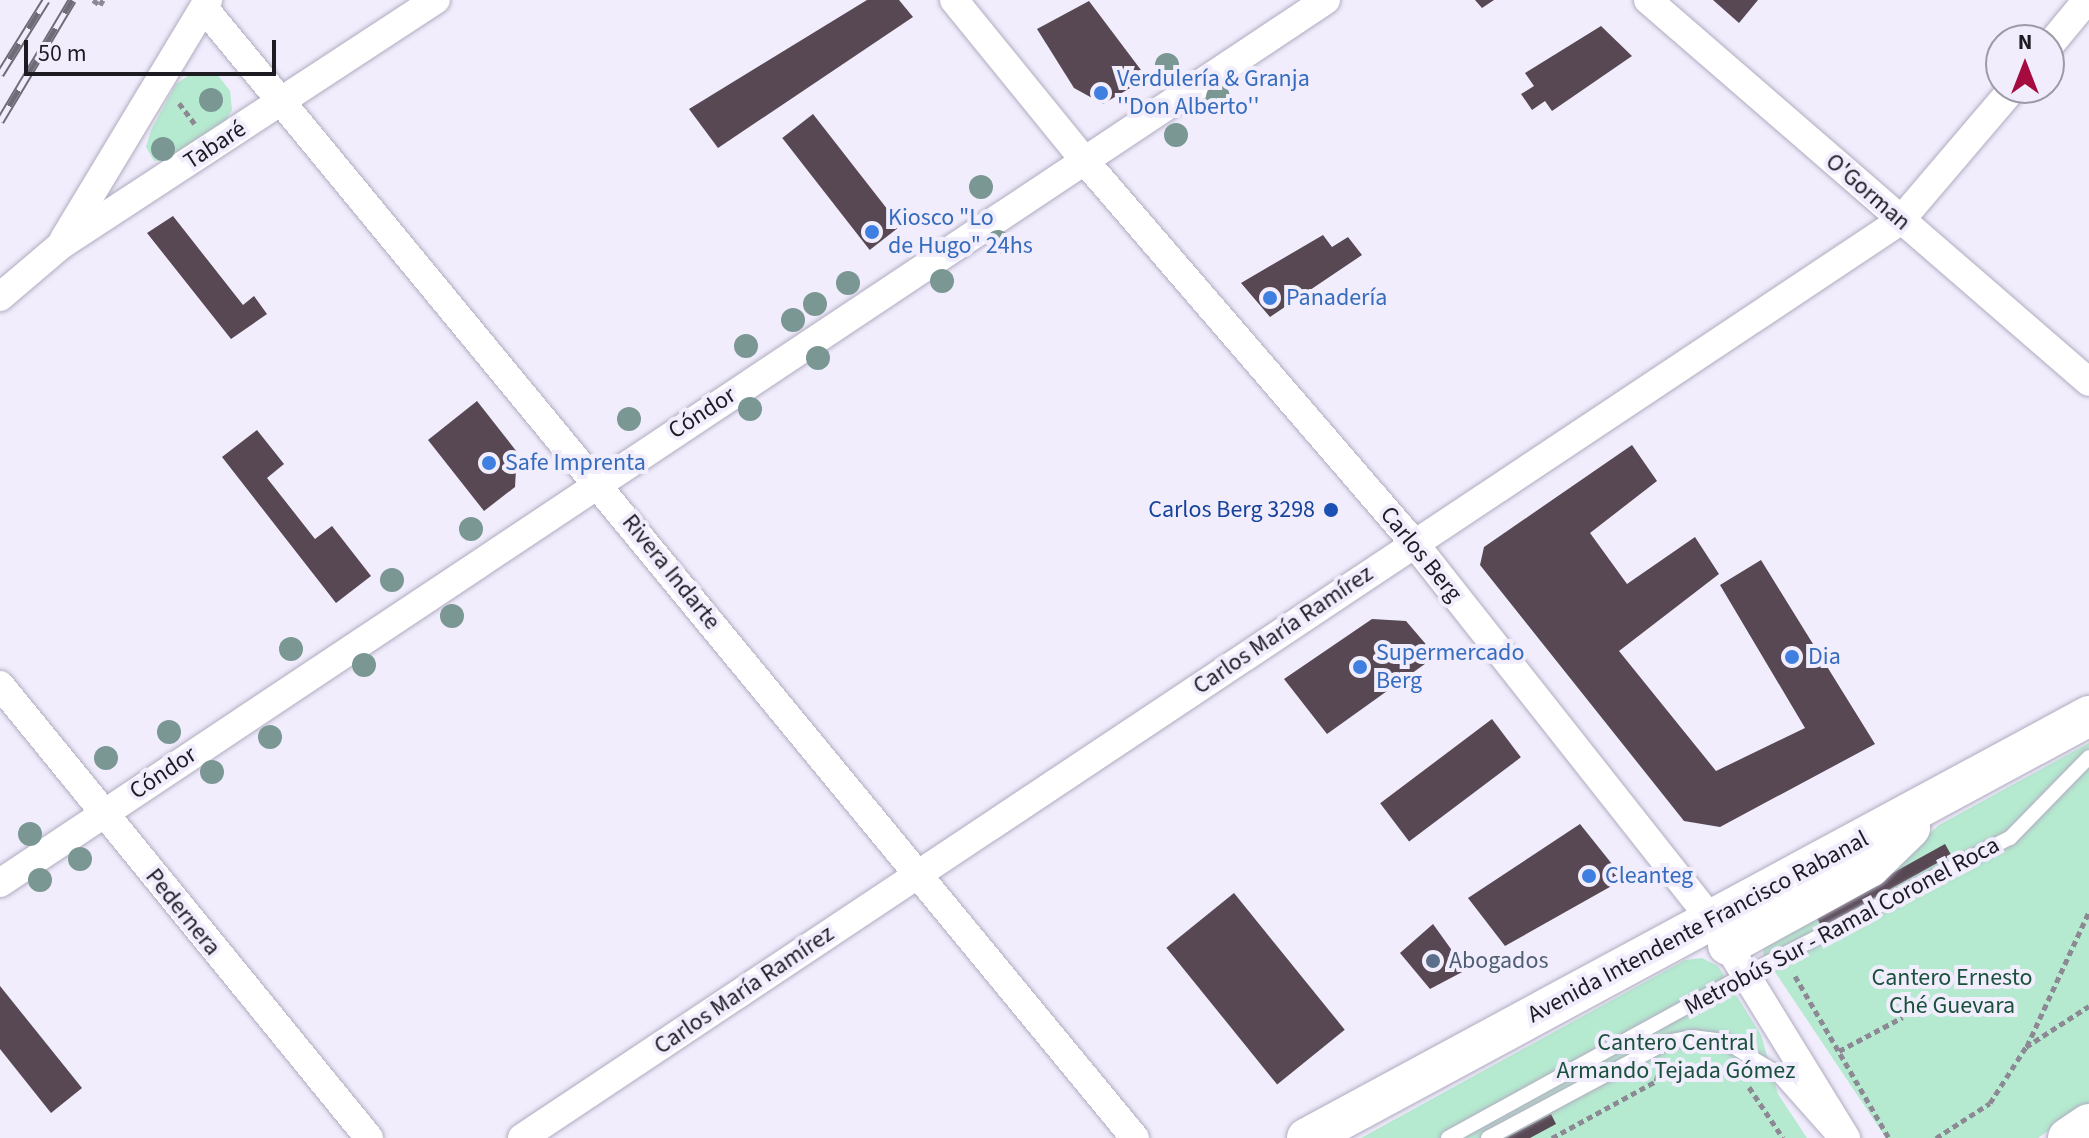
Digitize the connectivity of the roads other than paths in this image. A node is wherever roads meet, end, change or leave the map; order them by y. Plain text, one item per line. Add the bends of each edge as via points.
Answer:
1 (436, 0) edge
2 (954, 0) edge
3 (1326, 0) edge
4 (1648, 0) edge
5 (2087, 0) edge
6 (206, 4) edge
7 (2065, 27) edge
8 (285, 100) junction
9 (1999, 104) edge
10 (1084, 160) junction
11 (1900, 221) junction
12 (61, 245) junction
13 (0, 297) edge
14 (2089, 382) edge
15 (597, 482) junction
16 (1414, 543) junction
17 (0, 685) edge
18 (2089, 716) edge
19 (2089, 757) edge
20 (102, 814) junction
21 (919, 873) junction
22 (0, 883) edge
23 (1729, 946) junction
24 (2089, 1124) edge
25 (369, 1138) edge
26 (522, 1138) edge
27 (1135, 1138) edge
28 (1307, 1138) edge
29 (1448, 1138) edge
30 (1488, 1138) edge
31 (1835, 1138) edge
32 (1846, 1138) edge
33 (2068, 1138) edge

1 - 8 street, Tabaré
2 - 10 street, Carlos Berg
3 - 10 street, Cóndor
4 - 11 street, O'Gorman
5 - 7 street
6 - 8 street, Rivera Indarte
6 - 12 street
8 - 12 street, Tabaré
8 - 15 street, Rivera Indarte
9 - 11 street, Carlos María Ramírez
10 - 15 street, Cóndor
10 - 16 street, Carlos Berg
11 - 14 street, O'Gorman
11 - 16 street, Carlos María Ramírez
12 - 13 street, Tabaré
15 - 20 street, Cóndor
15 - 21 street, Rivera Indarte
16 - 21 street, Carlos María Ramírez
16 - 23 street, Carlos Berg
17 - 20 street, Pedernera
18 - 23 main road, Avenida Intendente Francisco Rabanal via 1944,795
19 - 23 lane, Metrobús Sur - Ramal Coronel Roca via 2010,838 1784,955
20 - 22 street, Cóndor
20 - 25 street, Pedernera
21 - 26 street, Carlos María Ramírez
21 - 27 street, Rivera Indarte
23 - 28 main road, Avenida Intendente Francisco Rabanal
23 - 29 lane, Metrobús Sur - Ramal Coronel Roca
23 - 32 street, Carlos Berg
24 - 33 main road
30 - 31 lane, Metrobús Sur - Ramal Coronel Roca via 1667,1042 1692,1037 1724,1041 1777,1073

